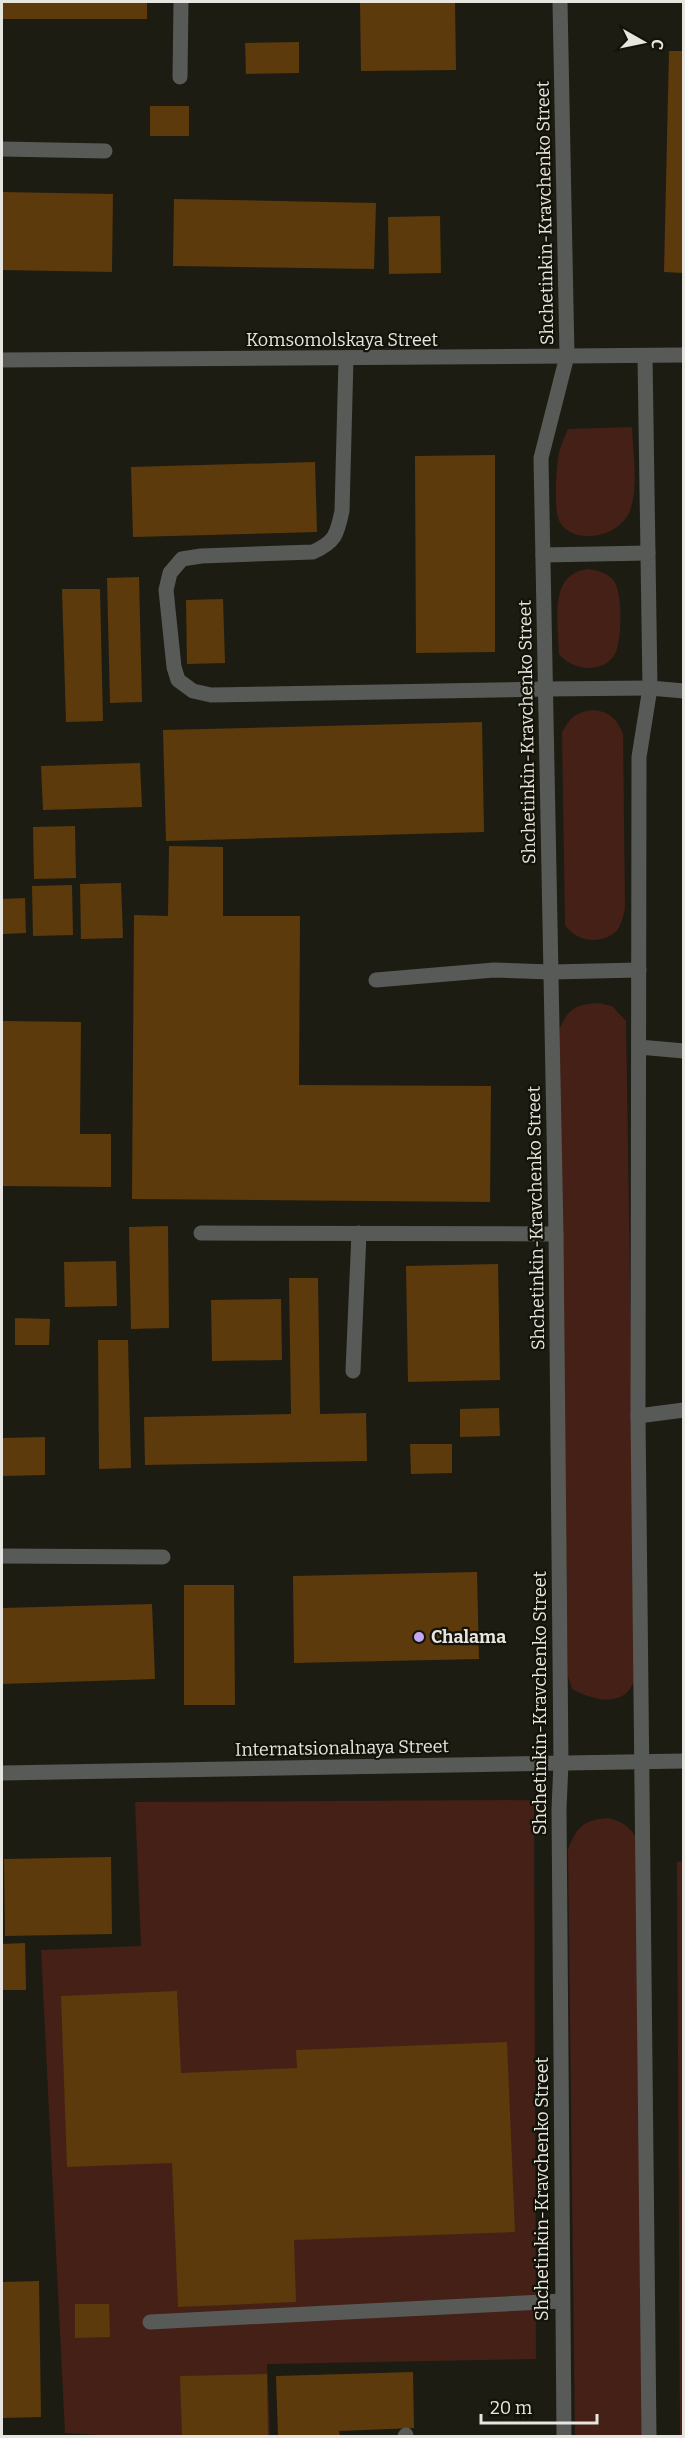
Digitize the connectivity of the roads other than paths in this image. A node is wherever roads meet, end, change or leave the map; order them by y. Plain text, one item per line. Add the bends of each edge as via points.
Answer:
1 (181, 2) edge
2 (560, 2) edge
3 (180, 77) dead end
4 (2, 149) edge
5 (105, 151) dead end
6 (684, 355) edge
7 (567, 356) junction
8 (645, 356) junction
9 (346, 359) junction
10 (2, 360) edge
11 (648, 553) junction
12 (543, 555) junction
13 (650, 688) junction
14 (546, 689) junction
15 (684, 691) edge
16 (639, 970) junction
17 (551, 972) junction
18 (376, 980) dead end
19 (639, 1047) junction
20 (684, 1052) edge
21 (201, 1233) dead end
22 (359, 1233) junction
23 (556, 1234) junction
24 (353, 1371) dead end
25 (684, 1410) edge
26 (638, 1416) junction
27 (2, 1556) edge
28 (163, 1557) dead end
29 (642, 1761) junction
30 (684, 1761) edge
31 (561, 1763) junction
32 (2, 1773) edge
33 (562, 2301) junction
34 (150, 2322) dead end
35 (564, 2436) edge
36 (649, 2436) edge

1 - 3 street
2 - 7 street, Shchetinkin-Kravchenko Street
4 - 5 street
6 - 8 street, Komsomolskaya Street
7 - 8 street, Komsomolskaya Street
7 - 9 street, Komsomolskaya Street
7 - 12 street, Shchetinkin-Kravchenko Street via 542,458
8 - 11 street
9 - 10 street, Komsomolskaya Street
9 - 14 street via 339,527 329,544 313,552 182,559 170,573 166,590 178,680 193,692 211,695
11 - 12 street
11 - 13 street
12 - 14 street, Shchetinkin-Kravchenko Street
13 - 14 street
13 - 15 street
13 - 16 street via 639,757
14 - 17 street, Shchetinkin-Kravchenko Street
16 - 17 street
16 - 19 street
17 - 18 street via 494,970
17 - 23 street, Shchetinkin-Kravchenko Street
19 - 20 street
19 - 26 street
21 - 22 street
22 - 23 street
22 - 24 street
23 - 31 street, Shchetinkin-Kravchenko Street
25 - 26 street
26 - 29 street
27 - 28 street
29 - 30 street, Internatsionalnaya Street
29 - 31 street, Internatsionalnaya Street
29 - 36 street
31 - 32 street, Internatsionalnaya Street
31 - 33 street, Shchetinkin-Kravchenko Street
33 - 34 street
33 - 35 street, Shchetinkin-Kravchenko Street

